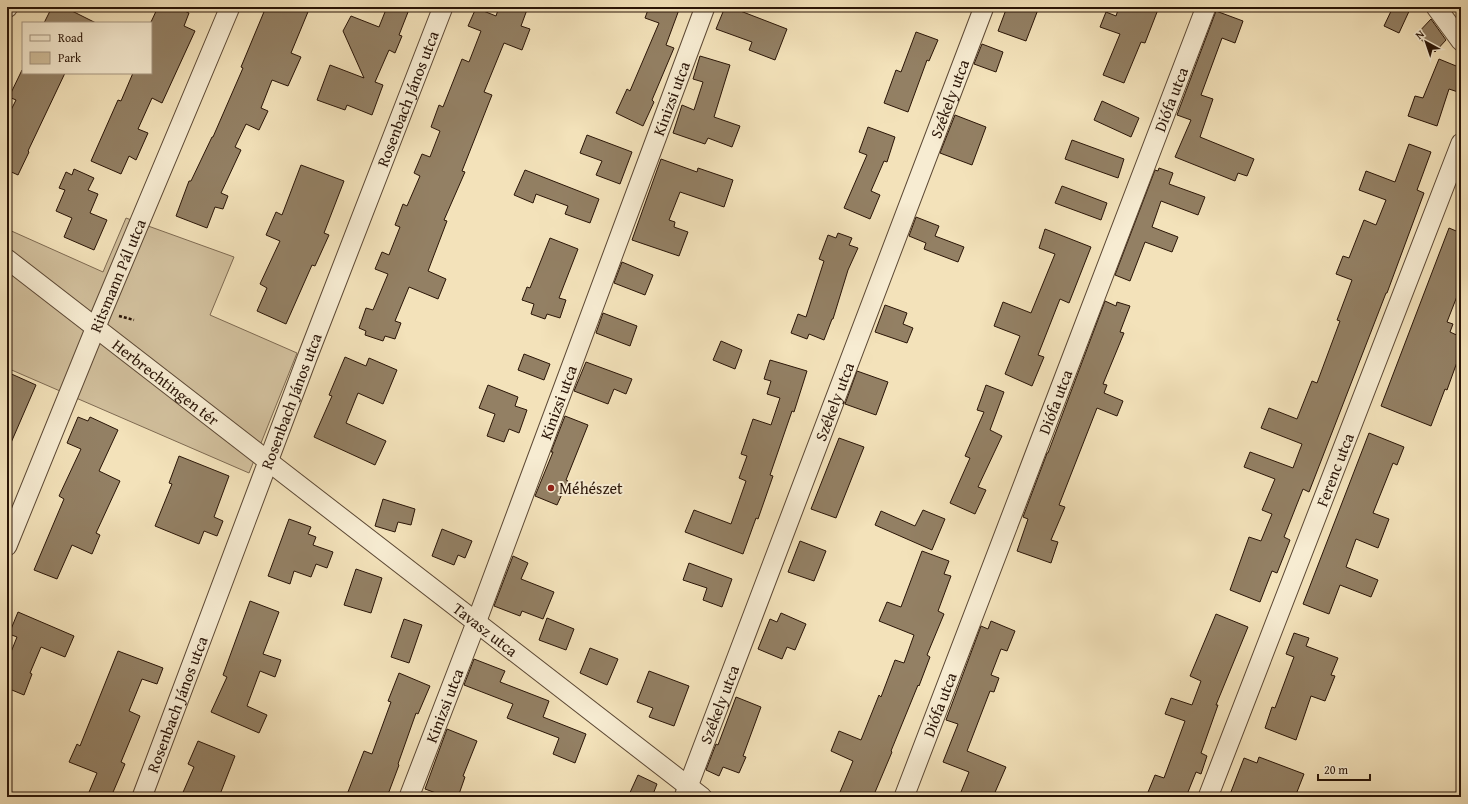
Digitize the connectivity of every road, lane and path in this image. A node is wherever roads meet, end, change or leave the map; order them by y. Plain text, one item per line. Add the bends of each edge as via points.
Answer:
1 (230, 7) edge
2 (443, 7) edge
3 (705, 7) edge
4 (984, 7) edge
5 (1206, 7) edge
6 (1436, 7) edge
7 (1461, 41) edge
8 (1461, 143) edge
9 (7, 259) edge
10 (95, 328) junction
11 (269, 461) junction
12 (7, 546) edge
13 (476, 623) junction
14 (692, 793) edge
15 (142, 797) edge
16 (409, 797) edge
17 (904, 797) edge
18 (1208, 797) edge

1 - 10 street, Ritsmann Pál utca
2 - 11 street, Rosenbach János utca
3 - 13 street, Kinizsi utca
4 - 14 street, Székely utca
5 - 17 street, Diófa utca
6 - 7 street
8 - 18 street, Ferenc utca
9 - 10 street, Herbrechtingen tér
10 - 11 street, Herbrechtingen tér
10 - 12 street, Ritsmann Pál utca
11 - 13 street, Tavasz utca
11 - 15 street, Rosenbach János utca
13 - 14 street, Tavasz utca
13 - 16 street, Kinizsi utca

